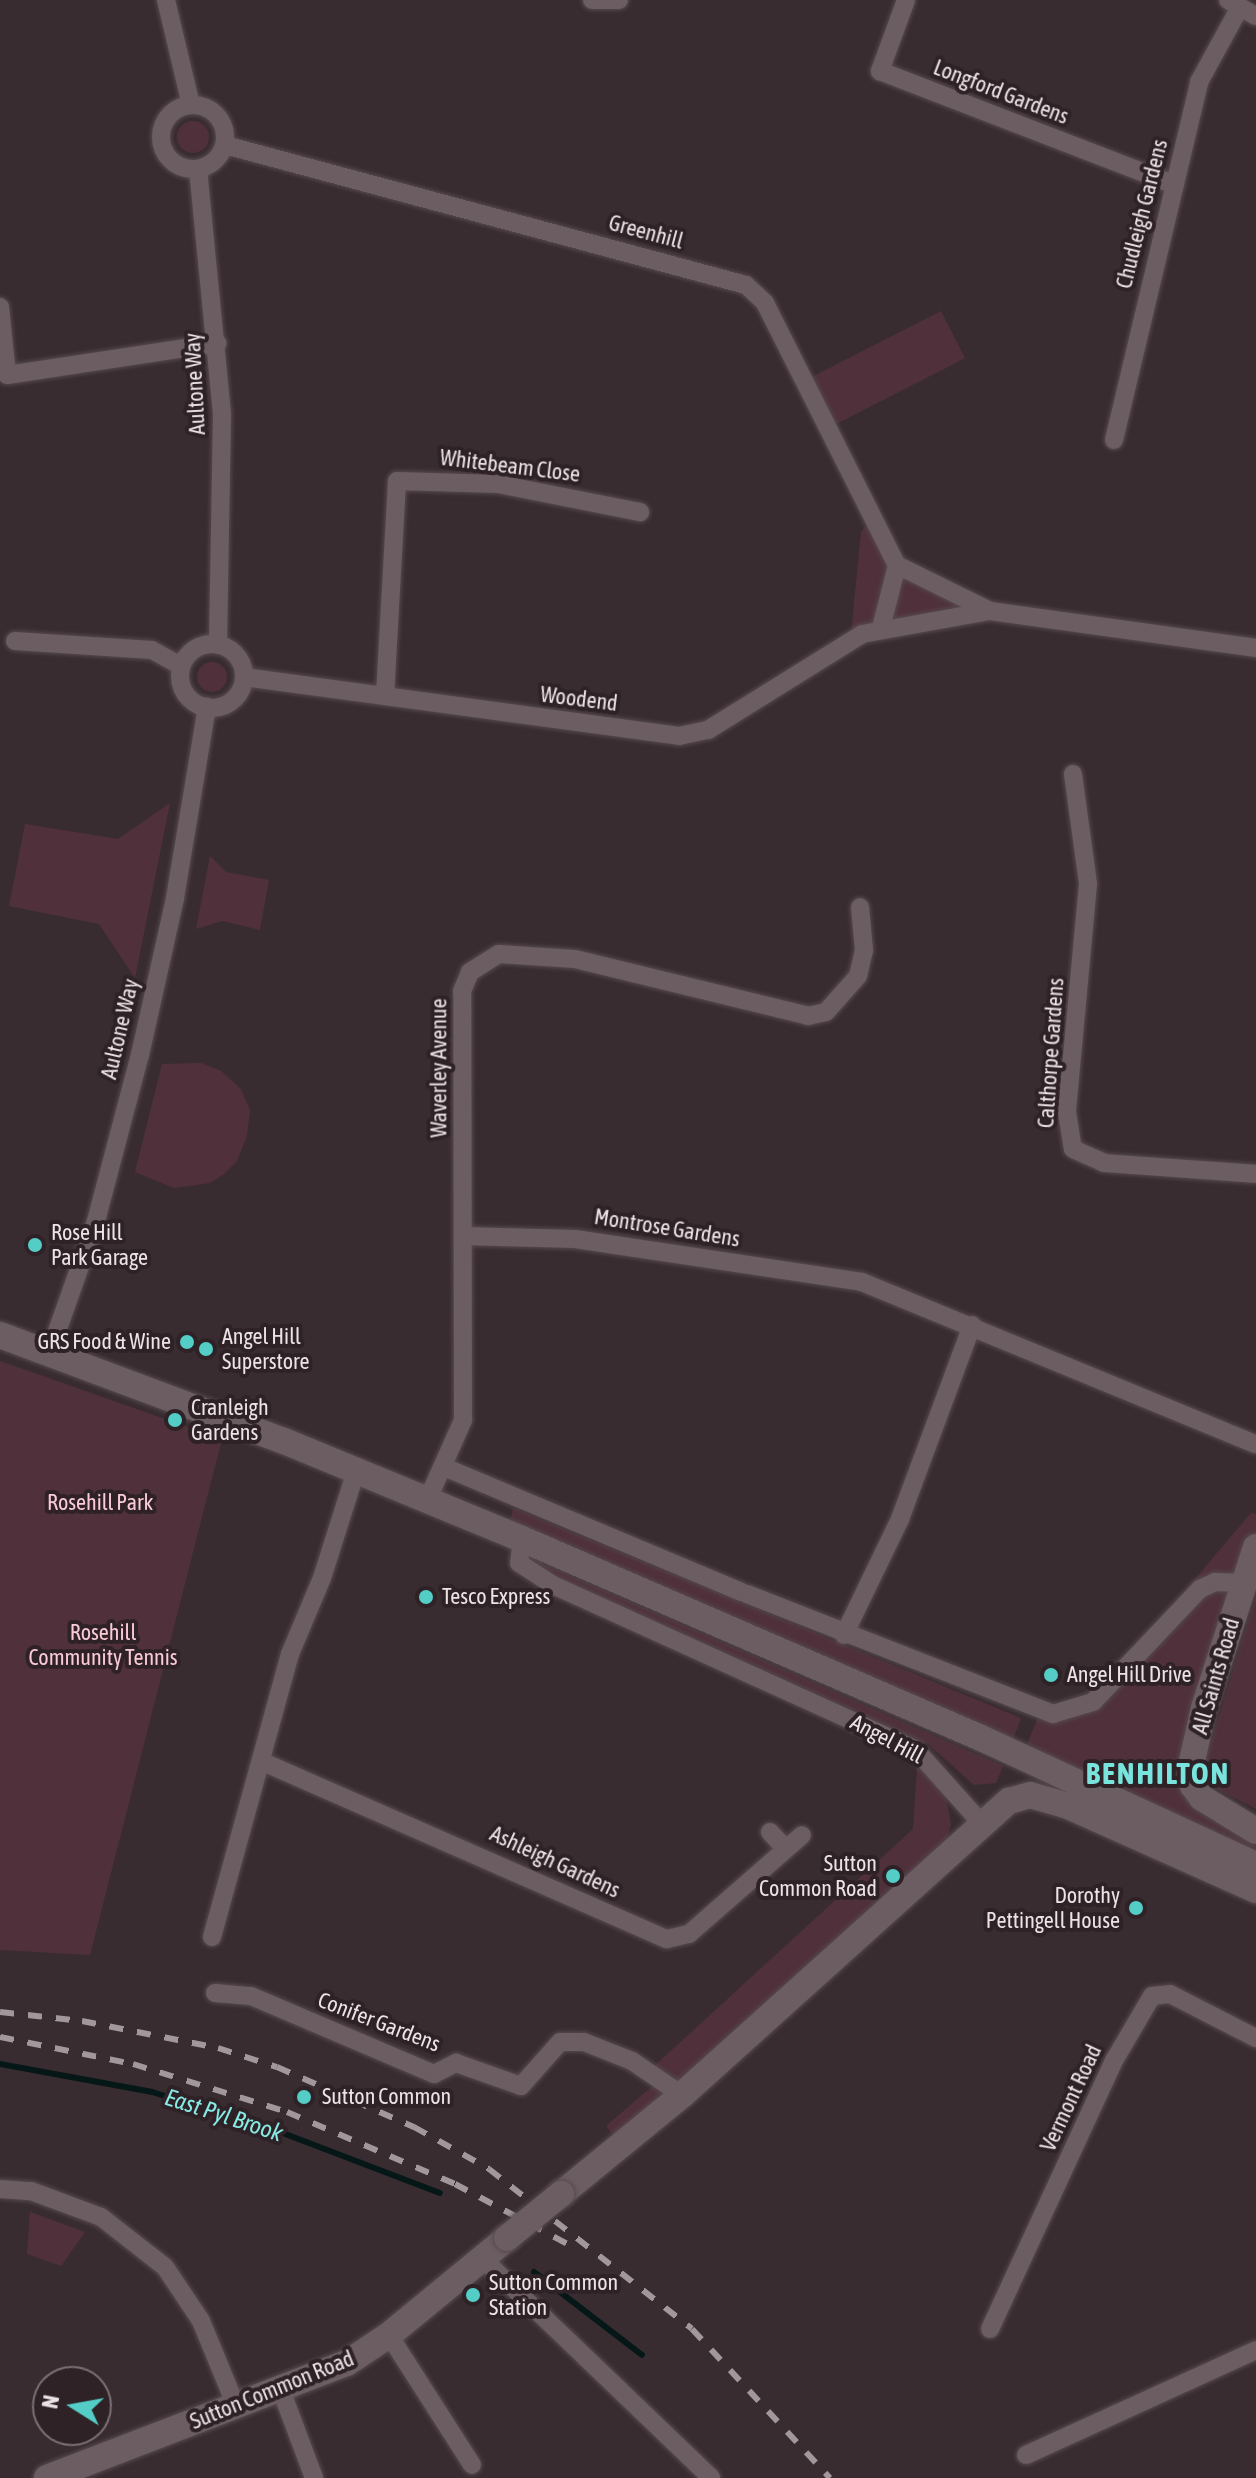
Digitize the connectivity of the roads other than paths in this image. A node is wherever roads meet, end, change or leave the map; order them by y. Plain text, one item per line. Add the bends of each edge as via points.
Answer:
1 (166, 0) edge
2 (592, 0) edge
3 (619, 0) edge
4 (906, 0) edge
5 (1241, 8) edge
6 (191, 105) junction
7 (225, 145) junction
8 (198, 169) junction
9 (1175, 185) junction
10 (0, 307) edge
11 (218, 343) junction
12 (1114, 440) dead end
13 (640, 512) dead end
14 (897, 565) junction
15 (990, 611) junction
16 (881, 628) junction
17 (15, 641) dead end
18 (218, 645) junction
19 (1256, 648) edge
20 (181, 666) junction
21 (244, 677) junction
22 (385, 696) junction
23 (207, 707) junction
24 (1073, 774) dead end
25 (860, 907) dead end
26 (1256, 1174) edge
27 (463, 1236) junction
28 (972, 1325) junction
29 (0, 1335) edge
30 (49, 1354) junction
31 (1256, 1444) edge
32 (444, 1467) junction
33 (356, 1471) junction
34 (427, 1501) junction
35 (522, 1539) junction
36 (1256, 1547) edge
37 (1243, 1583) junction
38 (844, 1635) junction
39 (263, 1762) junction
40 (982, 1824) junction
41 (1256, 1831) edge
42 (770, 1832) dead end
43 (802, 1835) dead end
44 (786, 1849) junction
45 (1256, 1865) edge
46 (1256, 1890) edge
47 (212, 1937) dead end
48 (215, 1993) dead end
49 (1256, 2038) edge
50 (682, 2095) junction
51 (0, 2189) edge
52 (483, 2259) junction
53 (990, 2329) dead end
54 (389, 2335) junction
55 (1256, 2350) edge
56 (281, 2390) junction
57 (236, 2406) junction
58 (1026, 2455) dead end
59 (472, 2465) dead end
60 (47, 2478) edge
61 (314, 2478) edge
62 (711, 2478) edge

1 - 6 street
2 - 3 street
4 - 9 street, Longford Gardens via 880,71
5 - 9 street, Chudleigh Gardens via 1199,82
6 - 7 street via 218,116
6 - 8 street via 172,112 161,141 178,166
7 - 8 street via 215,161
7 - 14 street, Greenhill via 746,285 765,303
8 - 11 street, Aultone Way
9 - 12 street, Chudleigh Gardens
10 - 11 street via 7,375
11 - 18 street, Aultone Way
13 - 22 street, Whitebeam Close via 498,484 397,481
14 - 15 street, Woodend
14 - 16 street
15 - 16 street, Woodend
15 - 19 street, Woodend
16 - 22 street, Woodend via 845,642 694,735
17 - 20 street via 152,650
18 - 20 street via 192,650
18 - 21 street via 238,657
20 - 23 street via 182,688
21 - 22 street, Woodend
21 - 23 street via 228,704
23 - 30 street, Aultone Way via 175,898 140,1055 96,1221
24 - 26 street, Calthorpe Gardens via 1088,884 1067,1112 1073,1149 1104,1163
25 - 27 street, Waverley Avenue via 864,950 858,976 826,1012 808,1016 575,959 525,953 482,961 462,991
27 - 28 street, Montrose Gardens via 575,1239 862,1282
27 - 32 street, Waverley Avenue via 463,1420
28 - 31 street, Montrose Gardens
28 - 38 street via 900,1519
29 - 30 main road, Angel Hill
30 - 33 main road, Angel Hill
32 - 34 street, Waverley Avenue
32 - 38 street
33 - 34 main road, Angel Hill
33 - 39 street via 322,1578 290,1654
34 - 35 main road, Angel Hill
35 - 40 street, Angel Hill via 519,1563 531,1573 915,1749
35 - 45 main road, Angel Hill via 967,1732
36 - 37 main road, All Saints Road
37 - 38 street, All Saints Road via 1215,1582 1200,1589 1093,1702 1053,1714
37 - 41 main road, All Saints Road via 1190,1770 1202,1798
39 - 44 street, Ashleigh Gardens via 667,1939 689,1934
39 - 47 street
40 - 46 main road via 1018,1797 1047,1799
40 - 50 main road, Sutton Common Road
42 - 44 street
43 - 44 street, Ashleigh Gardens
48 - 50 street, Conifer Gardens via 251,1996 434,2074 456,2063 521,2086 560,2042 584,2042 632,2061
49 - 53 street, Vermont Road via 1170,1994 1152,1996 1115,2059
50 - 52 main road, Sutton Common Road, bridge
51 - 57 street via 74,2204 107,2220 165,2267 201,2321
52 - 54 main road, Sutton Common Road
52 - 62 street
54 - 56 main road, Sutton Common Road via 347,2363
54 - 59 street
55 - 58 street
56 - 57 main road, Sutton Common Road
56 - 61 street
57 - 60 main road, Sutton Common Road

